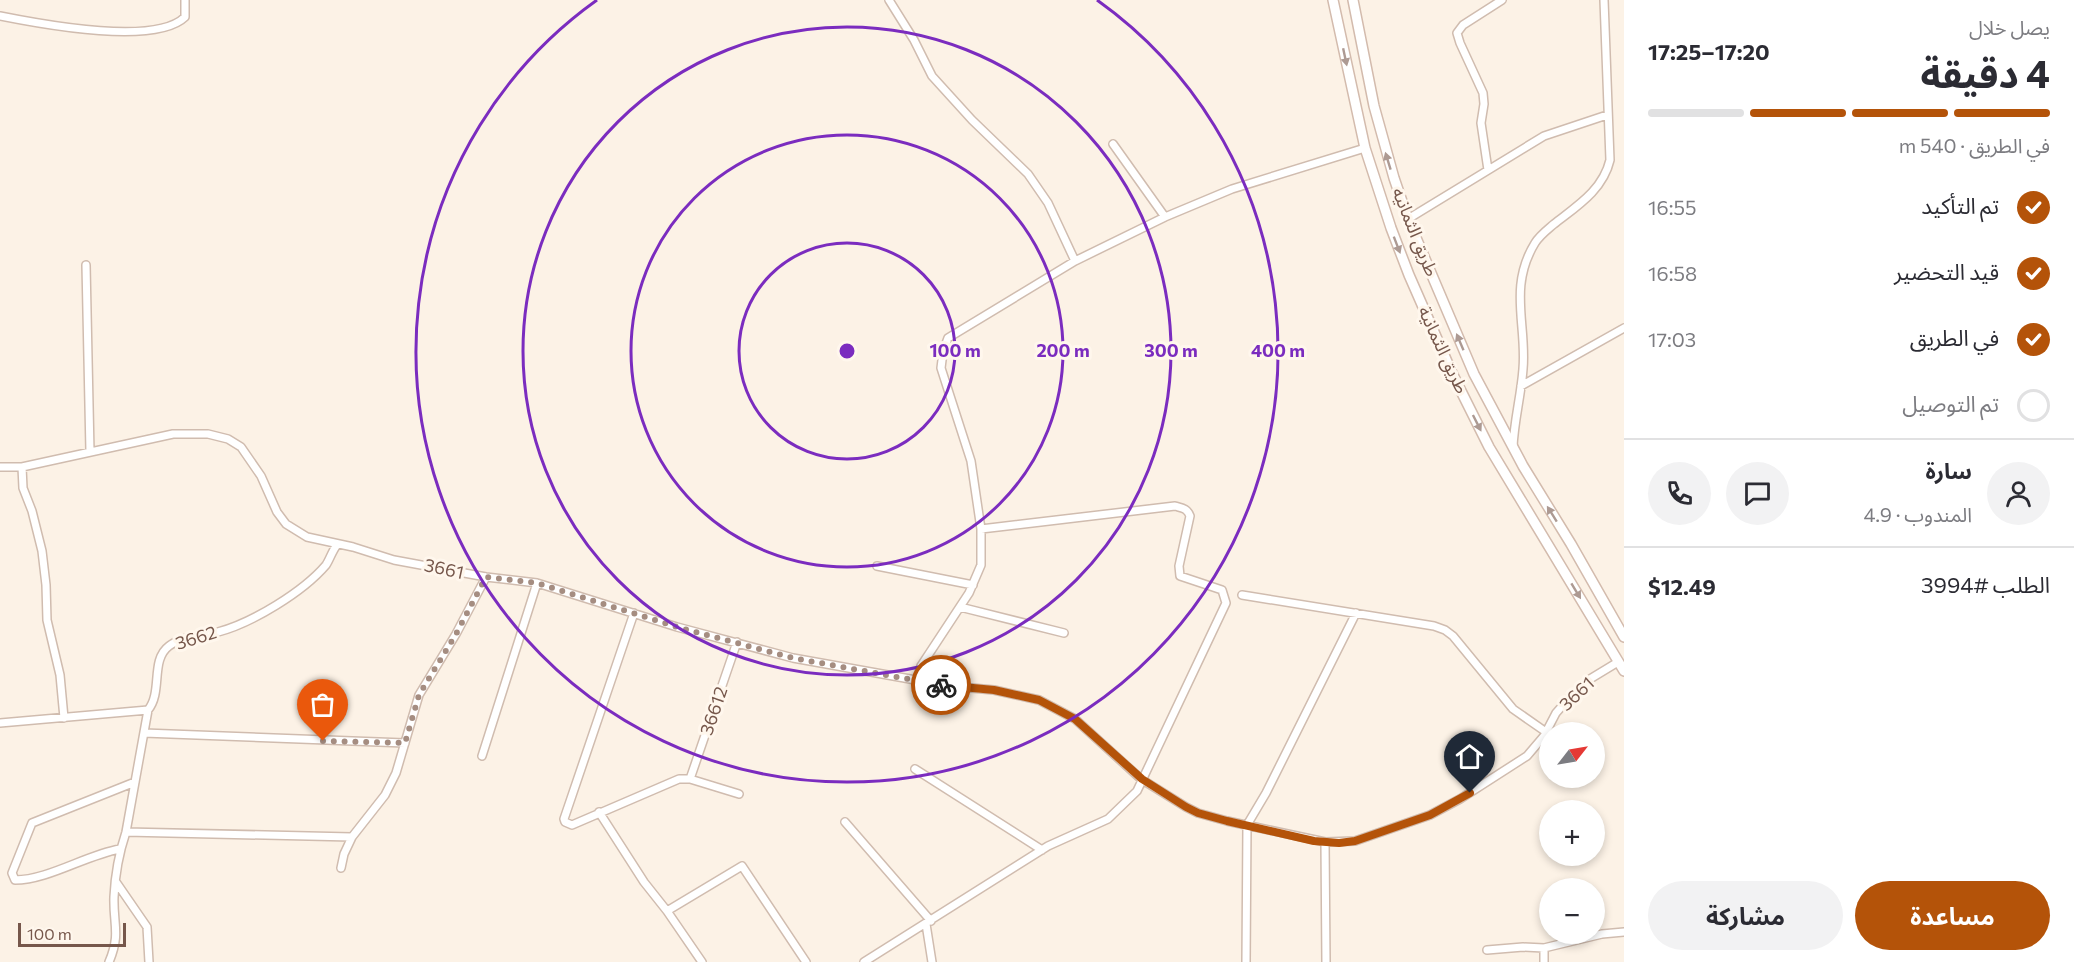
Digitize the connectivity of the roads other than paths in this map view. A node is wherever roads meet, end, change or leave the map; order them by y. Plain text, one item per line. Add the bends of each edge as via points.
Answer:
1 (185, 0) edge
2 (889, 0) edge
3 (1334, 0) edge
4 (1353, 0) edge
5 (1502, 0) edge
6 (1604, 0) edge
7 (0, 16) edge
8 (1607, 115) junction
9 (1113, 144) dead end
10 (1365, 148) junction
11 (1488, 170) junction
12 (1165, 217) junction
13 (1408, 219) junction
14 (1075, 261) junction
15 (86, 265) dead end
16 (1624, 328) edge
17 (1521, 386) junction
18 (1513, 447) junction
19 (90, 452) junction
20 (0, 467) edge
21 (22, 467) junction
22 (981, 529) junction
23 (337, 544) junction
24 (877, 566) dead end
25 (486, 577) junction
26 (537, 583) junction
27 (973, 585) junction
28 (1242, 595) dead end
29 (960, 607) junction
30 (634, 613) junction
31 (1356, 613) junction
32 (1064, 633) dead end
33 (1624, 637) edge
34 (736, 642) junction
35 (1618, 662) junction
36 (1624, 671) edge
37 (917, 679) junction
38 (148, 710) junction
39 (64, 718) junction
40 (1551, 722) edge
41 (0, 723) edge
42 (1539, 727) edge
43 (144, 733) junction
44 (1539, 741) edge
45 (405, 743) junction
46 (482, 756) dead end
47 (915, 769) dead end
48 (690, 779) junction
49 (1142, 779) junction
50 (135, 782) junction
51 (739, 794) dead end
52 (599, 812) junction
53 (844, 822) dead end
54 (1247, 825) junction
55 (126, 832) junction
56 (352, 837) junction
57 (1325, 842) junction
58 (120, 849) junction
59 (1042, 850) junction
60 (341, 868) dead end
61 (116, 882) junction
62 (667, 911) junction
63 (928, 922) junction
64 (1624, 932) edge
65 (1544, 948) junction
66 (1487, 950) dead end
67 (875, 959) edge
68 (109, 962) edge
69 (149, 962) edge
70 (702, 962) edge
71 (806, 962) edge
72 (864, 962) edge
73 (932, 962) edge
74 (1246, 962) edge
75 (1326, 962) edge
76 (1544, 962) edge

1 - 7 street via 185,17 175,25 125,33
2 - 14 street via 932,76 1028,174 1048,203
3 -> 10 street, طريق الثمانية
13 -> 4 street, طريق الثمانيه via 1384,147
5 - 11 street via 1463,25 1458,33 1483,93 1481,123
6 - 8 street
8 - 11 street via 1544,136
8 - 17 street via 1610,160 1606,173 1594,191 1539,237 1529,254 1519,299 1524,351
9 - 12 street
10 - 12 street via 1232,189
10 -> 35 street, طريق الثمانية via 1409,275 1452,374 1489,447
11 - 13 street
12 - 14 street
18 -> 13 street, طريق الثمانيه via 1474,374
14 - 22 street via 948,338 943,352 941,368 971,461
15 - 19 street
16 - 17 street
17 - 18 street
33 -> 18 street, طريق الثمانيه
19 - 21 street, 3661
19 - 23 street, 3661 via 173,434 208,434 228,439 241,447 261,476 286,524 307,537
20 - 21 street, 3661
21 - 39 street via 23,488 42,551 47,620 60,675
22 - 27 street via 981,566
22 - 49 street via 1175,507 1188,512 1178,570 1184,578 1222,590 1226,603
23 - 25 street, 3661 via 394,560
23 - 38 street, 3662 via 321,570 273,607 230,628 171,645 161,657
24 - 27 street
25 - 26 street, 3661
25 - 45 street via 419,695
26 - 30 street, 3661
26 - 46 street
27 - 29 street
28 - 31 street
29 - 32 street
29 - 37 street via 921,666
30 - 34 street, 3661
30 - 52 street via 564,822 569,826
31 - 42 street via 1445,630 1514,709
31 - 54 street
34 - 37 street, 3661 via 793,658
34 - 48 street, 36612
35 - 36 street, طريق الثمانية
35 - 40 street, 3661 via 1580,687
37 - 49 street, 3661 via 994,690 1051,705 1085,728
38 - 39 street
38 - 43 street, 3662
39 - 41 street
43 - 45 street
43 - 50 street, 3662
44 - 57 street, 3661 via 1527,756 1444,808 1355,841
45 - 56 street via 385,795
47 - 59 street
48 - 51 street
48 - 52 street via 679,779
49 - 54 street, 3661 via 1198,813
49 - 59 street via 1137,792 1108,819
50 - 55 street, 3662
50 - 58 street via 32,823 12,873 15,880 21,880
52 - 62 street
53 - 63 street
54 - 57 street, 3661
54 - 74 street
55 - 56 street
55 - 58 street, 3662
56 - 60 street
57 - 75 street
58 - 61 street, 3662
59 - 63 street
61 - 68 street, 3662 via 117,937
61 - 69 street via 147,927
62 - 70 street
62 - 71 street via 742,866
63 - 67 street
63 - 73 street
64 - 65 street
65 - 66 street
65 - 76 street
67 - 72 street

